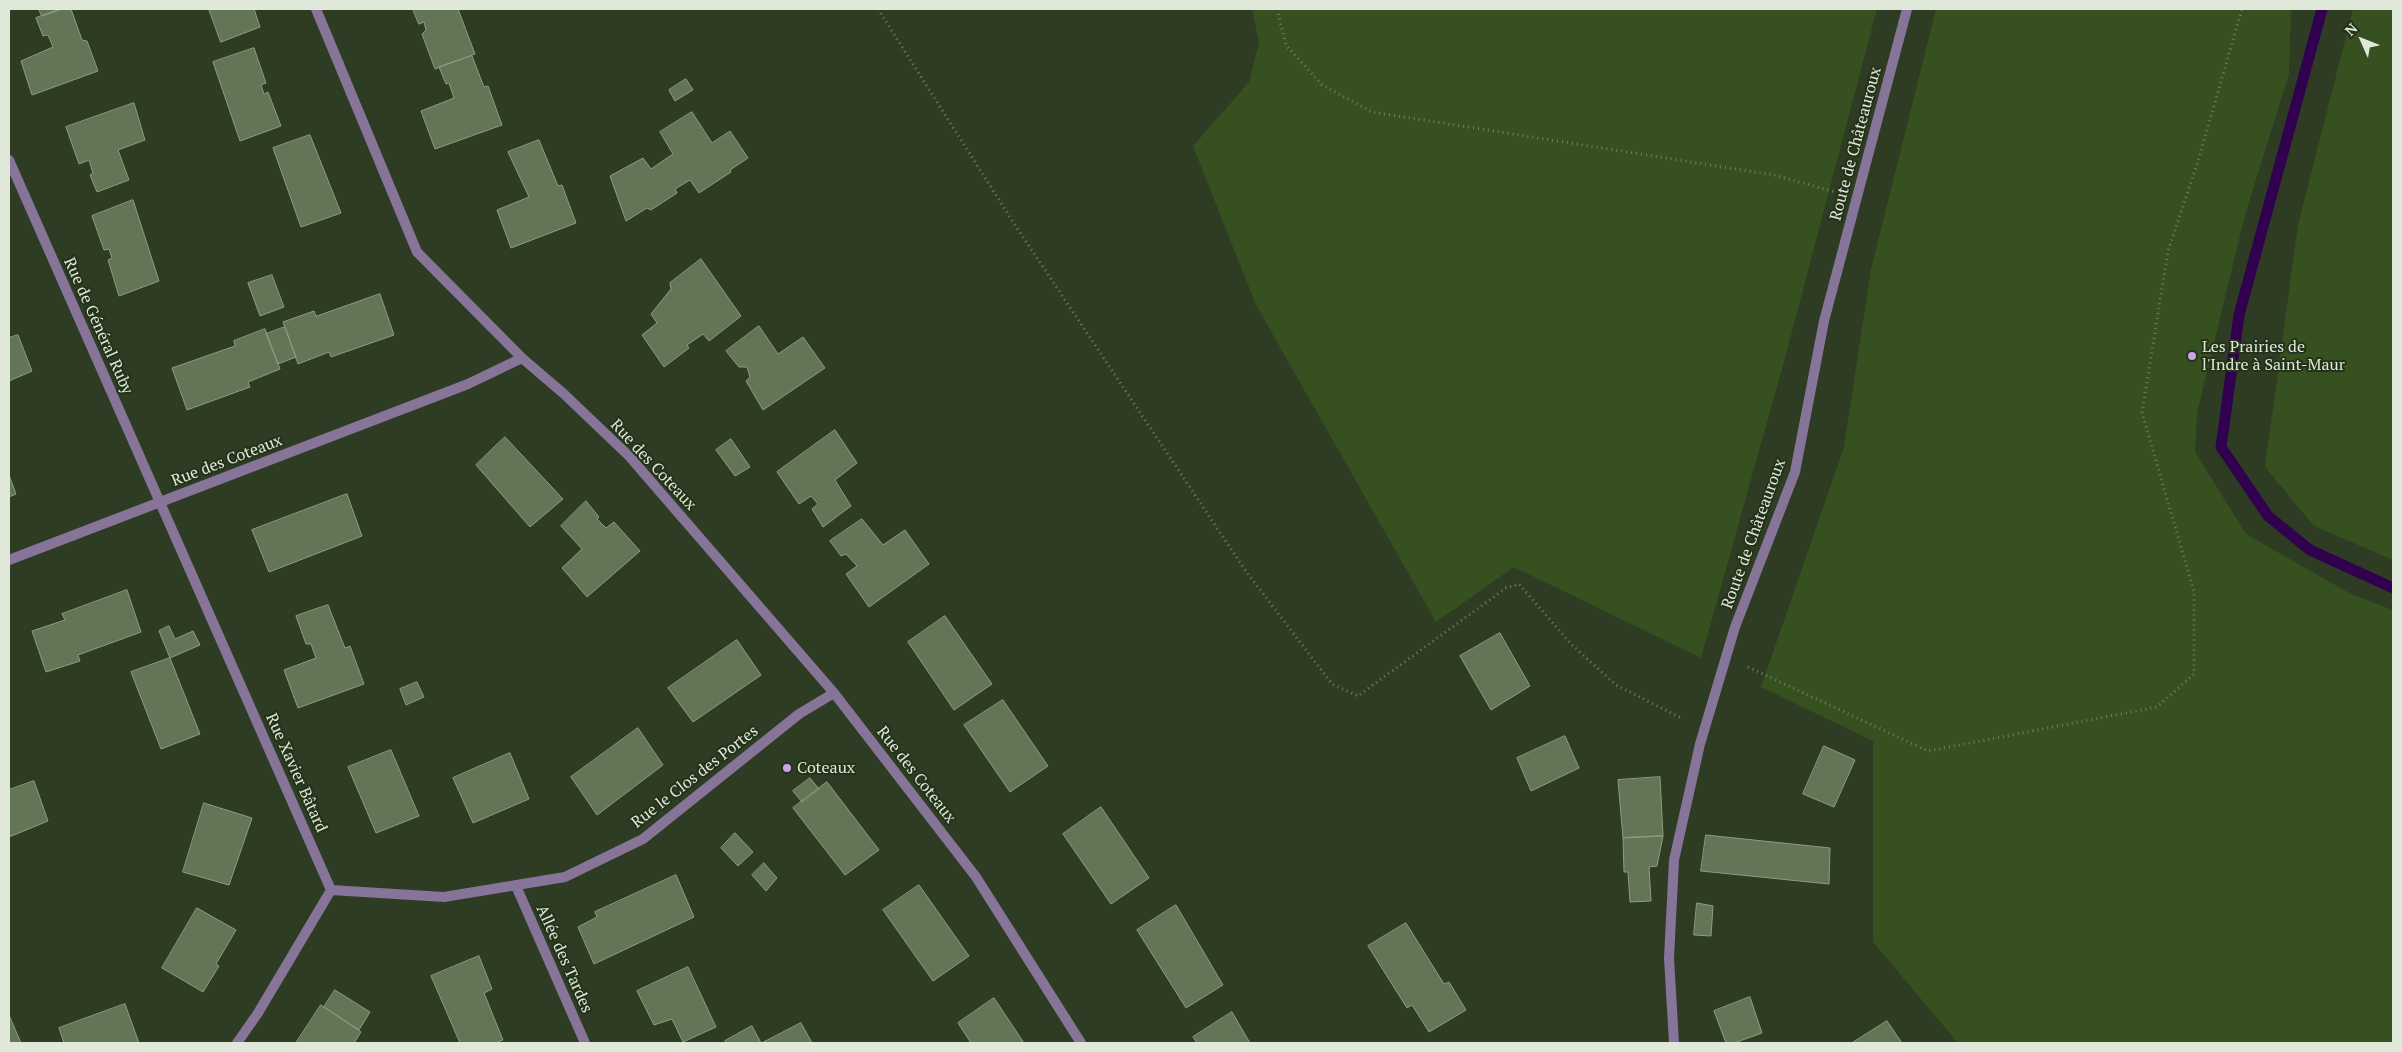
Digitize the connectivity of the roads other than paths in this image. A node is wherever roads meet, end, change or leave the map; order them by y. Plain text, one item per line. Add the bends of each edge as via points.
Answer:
1 (316, 9) edge
2 (1907, 9) edge
3 (9, 160) edge
4 (522, 358) junction
5 (160, 504) junction
6 (9, 560) edge
7 (834, 693) junction
8 (516, 886) junction
9 (331, 890) junction
10 (237, 1043) edge
11 (585, 1043) edge
12 (1081, 1043) edge
13 (1674, 1043) edge

1 - 4 street via 417,252
2 - 13 street, Route de Châteauroux via 1824,321 1795,472 1735,627 1704,730 1674,860 1669,958
3 - 5 street, Rue de Général Ruby
4 - 5 street, Rue des Coteaux via 468,384
4 - 7 street, Rue des Coteaux via 629,456
5 - 6 street, Rue des Coteaux
5 - 9 street, Rue Xavier Bâtard
7 - 8 street, Rue le Clos des Portes via 800,714 643,839 565,877
7 - 12 street, Rue des Coteaux via 976,877
8 - 9 street, Rue le Clos des Portes via 444,897
8 - 11 street, Allée des Tardes
9 - 10 street

